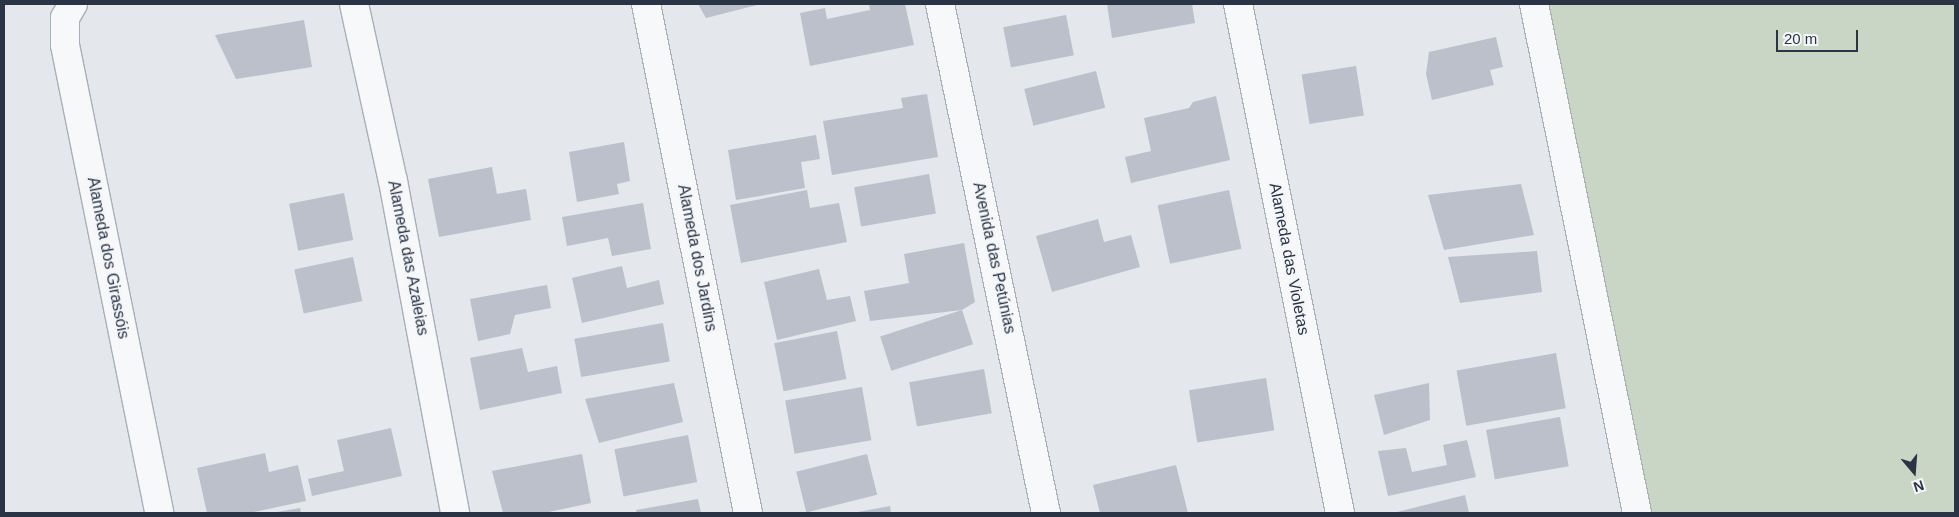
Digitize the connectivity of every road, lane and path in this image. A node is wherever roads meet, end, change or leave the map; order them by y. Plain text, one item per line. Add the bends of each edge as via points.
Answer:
1 (73, 4) edge
2 (354, 4) edge
3 (646, 4) edge
4 (940, 4) edge
5 (1238, 4) edge
6 (1534, 4) edge
7 (160, 513) edge
8 (455, 513) edge
9 (748, 513) edge
10 (1046, 513) edge
11 (1340, 513) edge
12 (1637, 513) edge

1 - 7 street, Alameda dos Girassóis via 65,18 65,45
2 - 8 street, Alameda das Azaleias via 393,181
3 - 9 street, Alameda dos Jardins
4 - 10 street, Avenida das Petúnias
5 - 11 street, Alameda das Violetas
6 - 12 street

